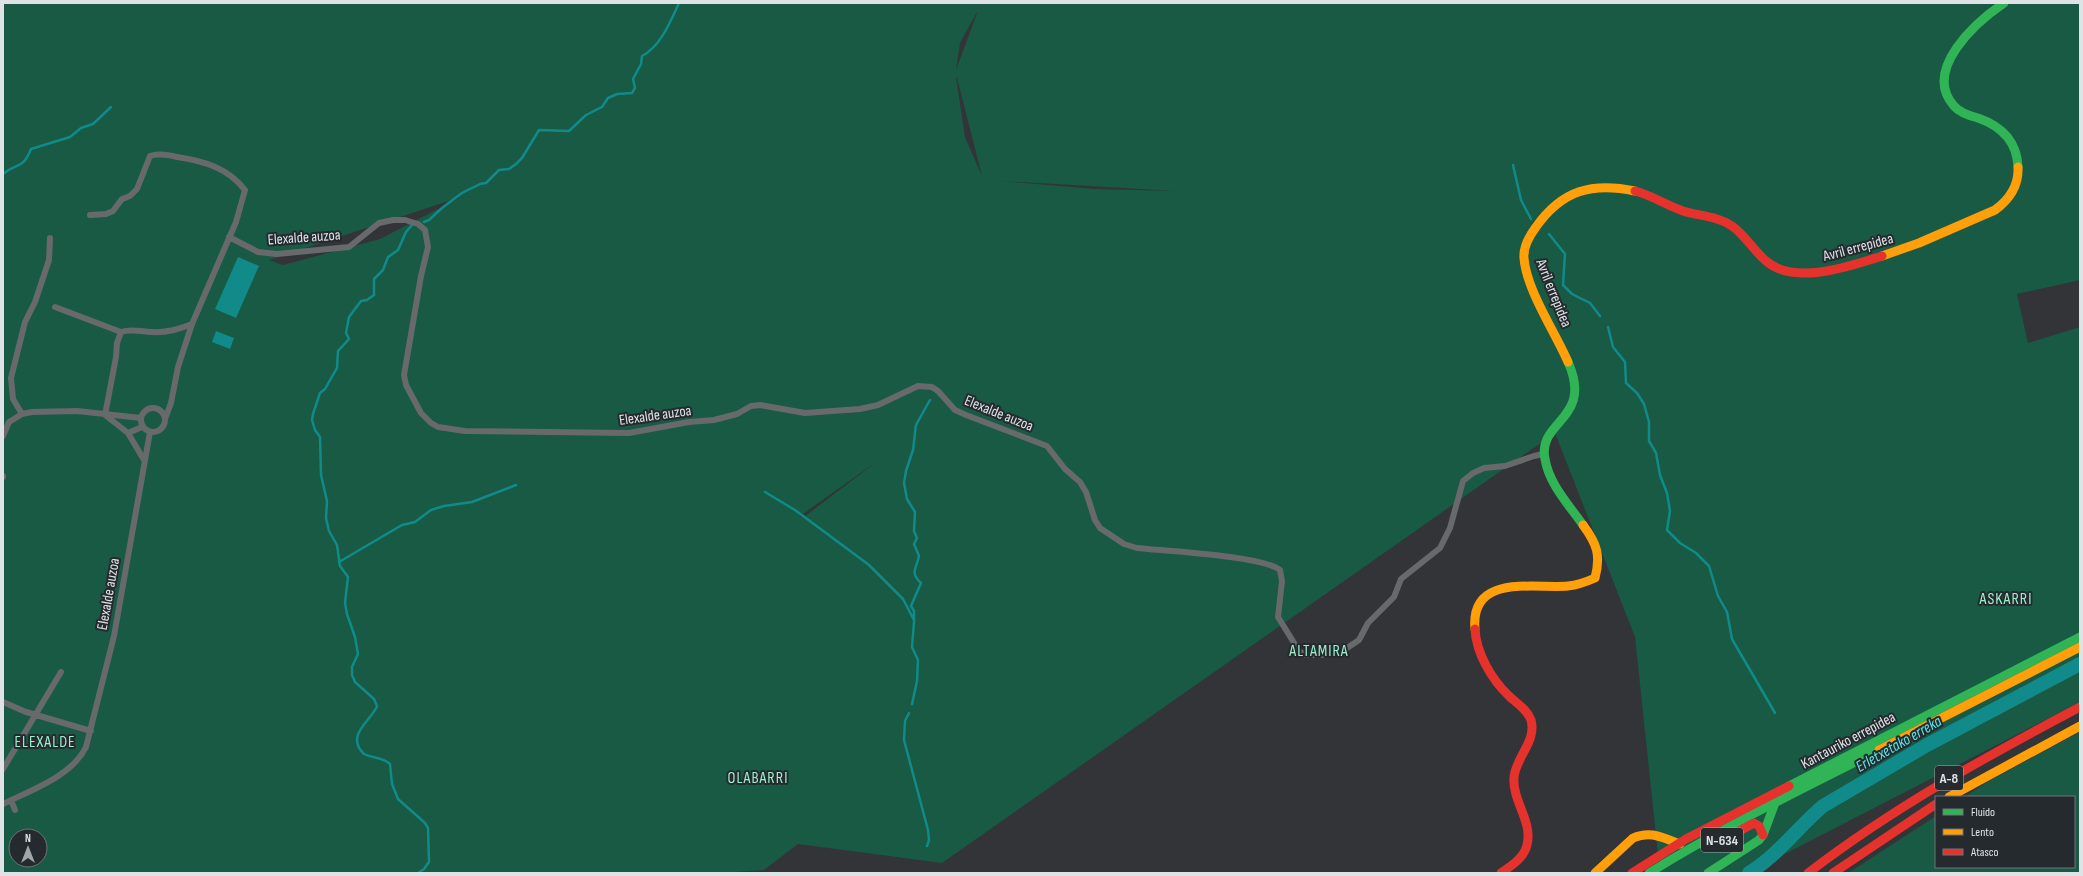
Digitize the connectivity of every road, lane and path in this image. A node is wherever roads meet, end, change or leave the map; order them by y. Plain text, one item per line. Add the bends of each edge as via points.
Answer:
1 (2004, 3) edge
2 (90, 215) dead end
3 (229, 237) junction
4 (50, 238) dead end
5 (55, 307) dead end
6 (192, 324) junction
7 (121, 332) junction
8 (22, 414) junction
9 (104, 415) junction
10 (140, 418) junction
11 (165, 418) junction
12 (142, 427) junction
13 (150, 432) junction
14 (128, 433) junction
15 (3, 436) edge
16 (1543, 454) junction
17 (144, 460) junction
18 (2080, 637) edge
19 (2080, 647) edge
20 (61, 672) dead end
21 (3, 702) edge
22 (2080, 707) edge
23 (34, 715) junction
24 (2080, 726) edge
25 (91, 732) junction
26 (3, 769) edge
27 (1950, 796) edge
28 (11, 800) junction
29 (1775, 803) junction
30 (3, 804) edge
31 (1935, 805) edge
32 (15, 810) dead end
33 (1657, 835) junction
34 (1763, 835) junction
35 (1680, 844) junction
36 (1660, 855) junction
37 (1673, 858) junction
38 (1501, 873) edge
39 (1595, 873) edge
40 (1632, 873) edge
41 (1649, 873) edge
42 (1708, 873) edge
43 (1808, 873) edge
44 (1833, 873) edge

1 - 16 main road, Avril errepidea via 1983,17 1962,41 1948,66 1945,85 1950,100 1961,111 2003,131 2016,155 2018,180 2006,202 1995,210 1960,226 1900,251 1861,262 1818,272 1791,273 1770,264 1727,223 1675,208 1640,192 1604,188 1579,189 1567,195 1551,209 1532,233 1526,247 1525,264 1572,371 1576,391 1572,403 1546,438
2 - 3 street via 113,211 122,199 137,189 150,156 166,155 215,166 240,183 245,190
3 - 6 street
3 - 16 street, Elexalde auzoa via 269,255 349,247 379,223 393,220 405,220 426,230 428,247 404,375 410,396 421,413 438,427 465,431 629,433 714,420 760,404 805,413 860,409 878,405 918,386 932,387 955,410 1047,446 1065,469 1080,482 1100,528 1124,544 1143,549 1256,562 1280,570 1282,581 1278,617 1299,651 1305,655 1322,655 1347,648 1358,640 1368,623 1394,597 1401,579 1440,548 1450,528 1463,481 1484,468 1506,466
4 - 8 street via 49,260 35,302 24,322 12,378 13,399
5 - 7 street
6 - 7 street via 166,332
6 - 11 street
7 - 9 street
8 - 9 street via 68,411
8 - 15 street via 9,422
9 - 10 street
9 - 14 street
10 - 11 street via 144,411 155,408 162,412
10 - 12 street
11 - 13 street via 161,429
12 - 13 street
12 - 14 street
13 - 17 street, Elexalde auzoa
14 - 17 street
16 - 38 main road via 1552,478 1598,549 1600,566 1595,578 1580,585 1521,585 1500,589 1483,600 1474,613 1473,629 1486,662 1506,693 1526,712 1532,726 1531,735 1516,766 1514,778 1515,792 1527,830 1527,843 1524,853 1517,862
17 - 25 street, Elexalde auzoa via 114,636
18 - 35 main road, Kantauriko errepidea / N-634 via 1969,692
19 - 29 main road, Kantauriko errepidea / N-634
20 - 23 street
21 - 23 street
22 - 43 main road, A-8 via 1960,771 1896,810
23 - 25 street
23 - 26 street
24 - 27 main road, A-8
25 - 28 street, Elexalde auzoa via 81,758 65,772
28 - 30 street, Elexalde auzoa
28 - 32 street
29 - 34 main road, N-634
29 - 37 main road, Kantauriko errepidea / N-634
31 - 44 main road, A-8
33 - 35 main road
33 - 36 main road via 1662,845
33 - 39 main road via 1646,833 1633,838
34 - 37 main road, N-634 via 1759,826 1754,823 1689,858
34 - 42 main road
35 - 36 main road, Kantauriko errepidea / N-634
36 - 40 main road, Kantauriko errepidea / N-634
37 - 41 main road, Kantauriko errepidea / N-634

